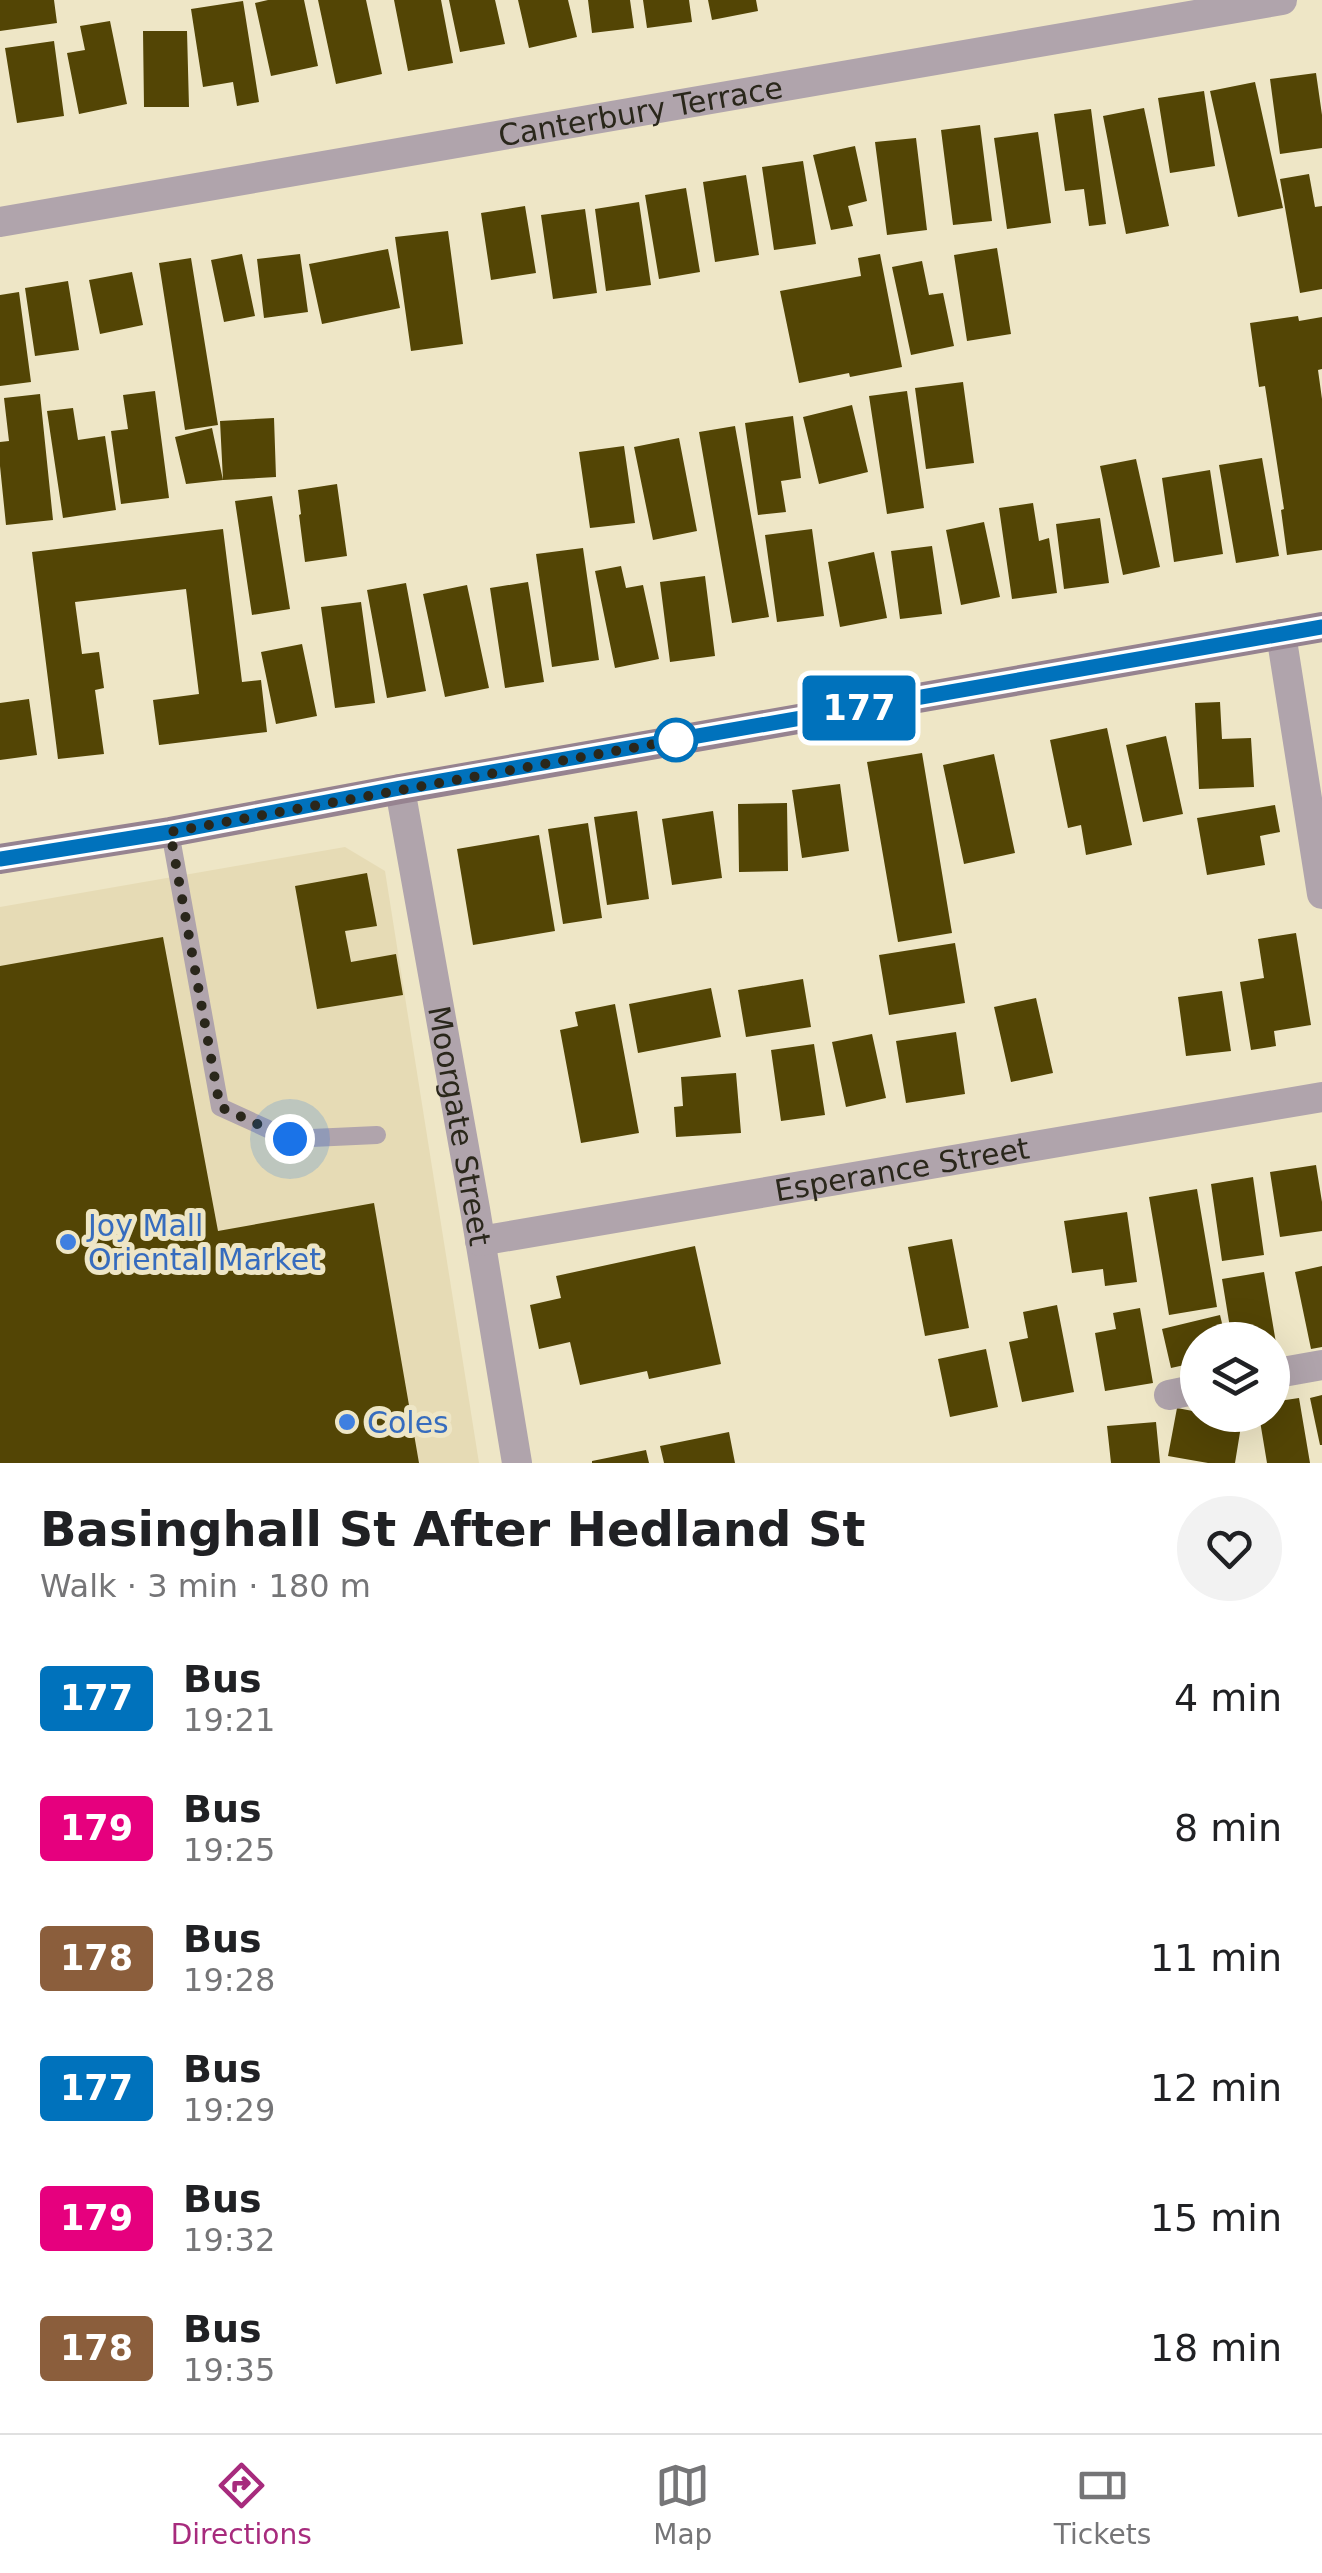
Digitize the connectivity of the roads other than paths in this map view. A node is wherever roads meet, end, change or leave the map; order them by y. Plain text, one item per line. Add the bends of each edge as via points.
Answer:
1 (1282, 0) edge
2 (0, 222) edge
3 (1322, 627) edge
4 (1280, 634) junction
5 (400, 788) junction
6 (170, 832) junction
7 (0, 859) edge
8 (1322, 894) edge
9 (1322, 1097) edge
10 (377, 1134) dead end
11 (480, 1242) junction
12 (1322, 1364) edge
13 (1290, 1370) edge
14 (517, 1463) edge

1 - 2 street, Canterbury Terrace
3 - 4 street
4 - 5 street
4 - 8 street
5 - 6 street
5 - 11 street, Moorgate Street
6 - 7 street
6 - 10 lane via 220,1107 290,1139
9 - 11 street, Esperance Street
11 - 14 street, Moorgate Street
12 - 13 street

